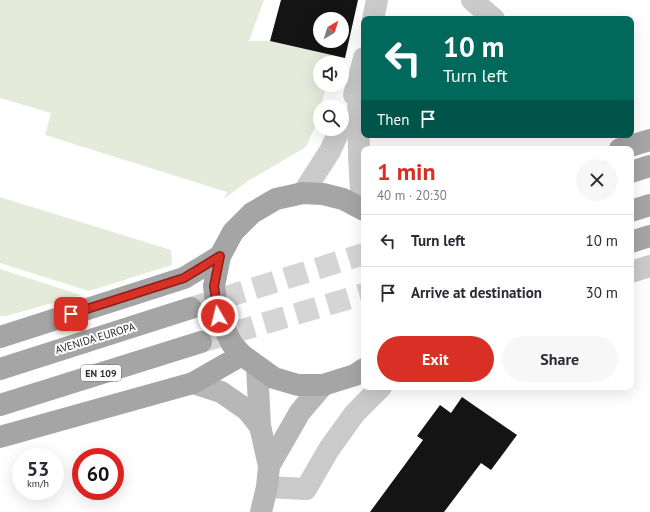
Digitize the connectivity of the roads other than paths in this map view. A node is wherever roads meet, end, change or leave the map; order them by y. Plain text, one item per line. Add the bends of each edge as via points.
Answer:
1 (377, 0) edge
2 (472, 0) edge
3 (374, 16) edge
4 (491, 16) edge
5 (361, 70) edge
6 (358, 81) junction
7 (349, 105) edge
8 (337, 136) edge
9 (650, 140) edge
10 (361, 146) edge
11 (630, 146) edge
12 (650, 166) edge
13 (634, 171) edge
14 (303, 193) junction
15 (650, 205) edge
16 (361, 208) edge
17 (634, 210) edge
18 (650, 236) edge
19 (634, 241) edge
20 (220, 256) junction
21 (650, 266) edge
22 (634, 271) edge
23 (191, 308) tunnel mouth
24 (0, 336) edge
25 (201, 342) tunnel mouth
26 (250, 361) junction
27 (0, 368) edge
28 (361, 371) edge
29 (193, 383) junction
30 (323, 385) junction
31 (378, 390) edge
32 (0, 405) edge
33 (260, 426) junction
34 (0, 437) edge
35 (268, 476) junction
36 (261, 512) edge

1 - 3 street
2 - 4 street
5 - 6 street
6 - 7 street
6 - 10 street
8 - 14 street
9 - 11 main road
12 - 13 main road
14 - 16 main road via 343,199
14 - 20 main road via 276,199 252,213 233,232
15 - 17 main road
18 - 19 main road
20 - 24 main road via 184,278
20 - 26 main road via 214,286 218,316 232,344
21 - 22 street
23 - 27 main road, AVENIDA EUROPA
25 - 32 main road, EN 109
26 - 29 main road via 214,370
26 - 30 main road via 274,378 298,385
26 - 33 main road
28 - 30 main road
29 - 33 main road via 221,392 247,410
29 - 34 main road
30 - 35 main road via 300,412
31 - 35 street via 355,413 329,449 306,489
33 - 35 main road
35 - 36 main road

